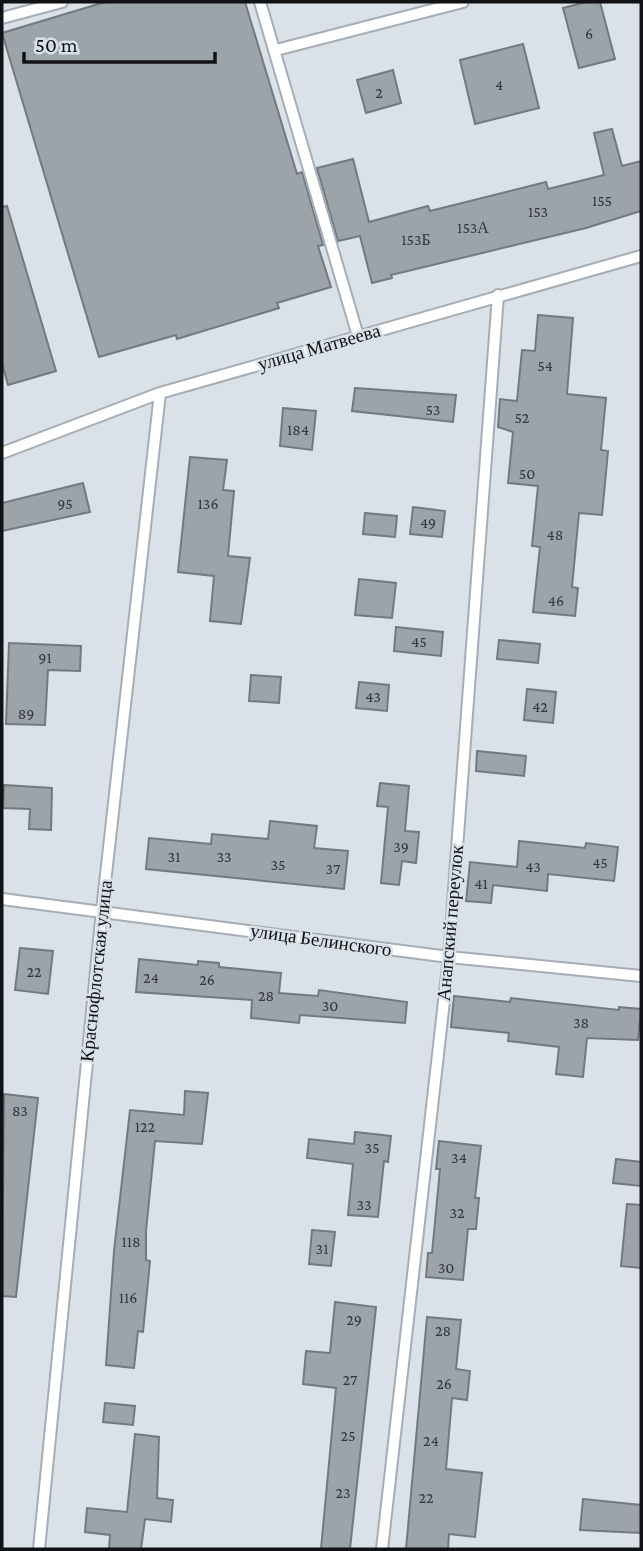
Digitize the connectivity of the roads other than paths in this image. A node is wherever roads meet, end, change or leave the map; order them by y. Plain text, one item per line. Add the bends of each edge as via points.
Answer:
1 (62, 2) edge
2 (260, 2) edge
3 (463, 2) edge
4 (2, 18) edge
5 (276, 51) junction
6 (641, 256) edge
7 (498, 295) junction
8 (358, 336) junction
9 (160, 393) junction
10 (2, 453) edge
11 (2, 899) edge
12 (102, 910) junction
13 (449, 957) junction
14 (641, 976) edge
15 (39, 1549) edge
16 (382, 1549) edge

1 - 4 lane
2 - 5 lane
3 - 5 lane
5 - 8 lane
6 - 7 lane, улица Матвеева
7 - 8 lane, улица Матвеева
7 - 13 lane, Анапский переулок
8 - 9 lane, улица Матвеева
9 - 10 lane, улица Матвеева
9 - 12 lane, Краснофлотская улица
11 - 12 lane, улица Белинского
12 - 13 lane, улица Белинского
12 - 15 lane, Краснофлотская улица
13 - 14 lane, улица Белинского
13 - 16 lane, Анапский переулок

